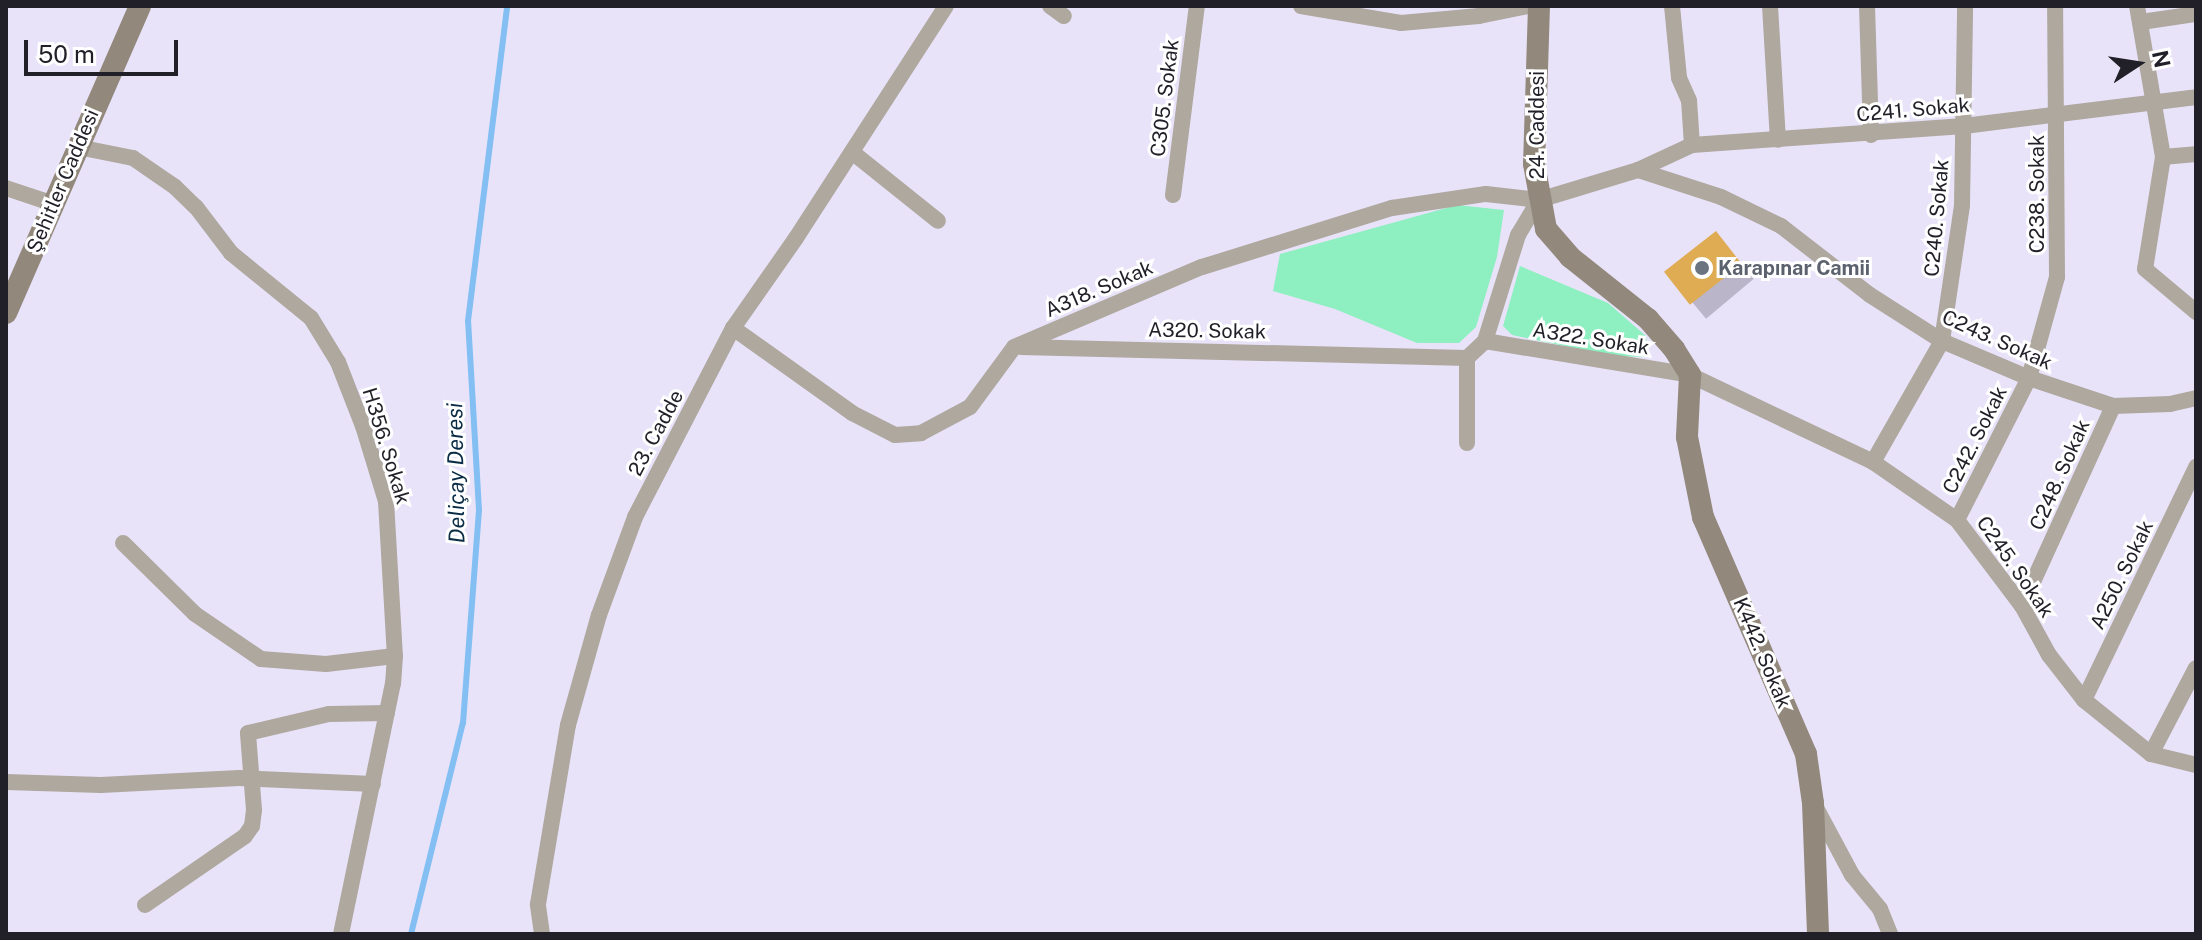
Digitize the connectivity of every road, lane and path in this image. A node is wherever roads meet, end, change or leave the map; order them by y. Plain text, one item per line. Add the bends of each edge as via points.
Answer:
1 (140, 6) edge
2 (946, 6) edge
3 (1197, 6) edge
4 (1301, 6) edge
5 (1528, 6) edge
6 (1539, 6) edge
7 (1672, 6) edge
8 (1770, 6) edge
9 (1867, 6) edge
10 (1965, 6) edge
11 (2055, 6) edge
12 (1338, 9) edge
13 (2139, 14) edge
14 (2196, 14) edge
15 (2196, 97) edge
16 (2155, 104) junction
17 (2056, 116) junction
18 (1964, 126) junction
19 (1871, 135) junction
20 (1778, 140) junction
21 (1692, 145) junction
22 (78, 147) junction
23 (852, 152) junction
24 (2196, 154) edge
25 (2163, 157) junction
26 (1638, 170) junction
27 (6, 188) edge
28 (1173, 195) dead end
29 (1539, 200) junction
30 (54, 204) junction
31 (938, 221) dead end
32 (2196, 312) edge
33 (6, 313) edge
34 (733, 328) junction
35 (1485, 341) junction
36 (1942, 341) junction
37 (1014, 347) junction
38 (1467, 358) junction
39 (1690, 375) junction
40 (2029, 378) junction
41 (2196, 398) edge
42 (2113, 406) junction
43 (1467, 443) dead end
44 (1873, 462) junction
45 (2196, 467) edge
46 (1957, 520) junction
47 (123, 543) dead end
48 (2022, 606) junction
49 (395, 656) junction
50 (2196, 668) edge
51 (2084, 700) junction
52 (387, 713) junction
53 (2151, 754) junction
54 (2196, 765) edge
55 (252, 779) junction
56 (6, 782) edge
57 (373, 784) junction
58 (1813, 803) junction
59 (145, 905) dead end
60 (341, 934) edge
61 (542, 934) edge
62 (1818, 934) edge
63 (1890, 934) edge

1 - 22 street, Şehitler Caddesi
2 - 23 street, 23. Cadde
3 - 28 street, C305. Sokak
4 - 12 street
5 - 12 street via 1401,23
6 - 29 street, 24. Caddesi via 1534,122
7 - 21 street
8 - 20 street
9 - 19 street
10 - 18 street, C240. Sokak
11 - 17 street, C238. Sokak
13 - 14 street
13 - 16 street
15 - 16 street, C241. Sokak
16 - 17 street, C241. Sokak
16 - 25 street
17 - 18 street, C241. Sokak
17 - 40 street, C238. Sokak via 2057,277
18 - 19 street, C241. Sokak
18 - 36 street, C240. Sokak via 1962,205
19 - 20 street, C241. Sokak
20 - 21 street, C241. Sokak
21 - 26 street, C241. Sokak
22 - 30 street, Şehitler Caddesi
22 - 49 street, H356. Sokak via 133,158 175,187 231,253 311,318 338,362 386,501
23 - 31 street
23 - 34 street, 23. Cadde
24 - 25 street
25 - 32 street via 2145,269
26 - 29 street
26 - 36 street, C243. Sokak via 1721,197 1781,226 1870,295
27 - 30 street
29 - 35 street via 1518,235
29 - 37 street, A318. Sokak via 1486,194 1392,208 1202,267
29 - 39 street, 24. Caddesi via 1546,229 1570,257 1648,319
30 - 33 street, Şehitler Caddesi
34 - 37 street via 852,413 895,435 921,433 970,407
34 - 61 street, 23. Cadde via 635,517 599,615 568,725 538,904
35 - 38 street
35 - 39 street, A322. Sokak
36 - 40 street, C243. Sokak
36 - 44 street, C240. Sokak
37 - 38 street, A320. Sokak
38 - 43 street
39 - 44 street, C245. Sokak
39 - 58 street, K442. Sokak via 1687,437 1703,517 1806,754
40 - 42 street, C243. Sokak
40 - 46 street, C242. Sokak
41 - 42 street, C243. Sokak
42 - 48 street, C248. Sokak
44 - 46 street, C245. Sokak
45 - 51 street, A250. Sokak
46 - 48 street, C245. Sokak
47 - 49 street via 195,614 261,659 326,664
48 - 51 street, C245. Sokak via 2049,655
49 - 52 street, H356. Sokak
50 - 53 street
51 - 53 street, C245. Sokak
52 - 55 street via 329,714 248,733
52 - 57 street, H356. Sokak
53 - 54 street, C245. Sokak
55 - 56 street via 101,785
55 - 57 street
55 - 59 street via 254,810 245,836
57 - 60 street, H356. Sokak
58 - 62 street, K442. Sokak
58 - 63 street via 1852,875 1880,909

